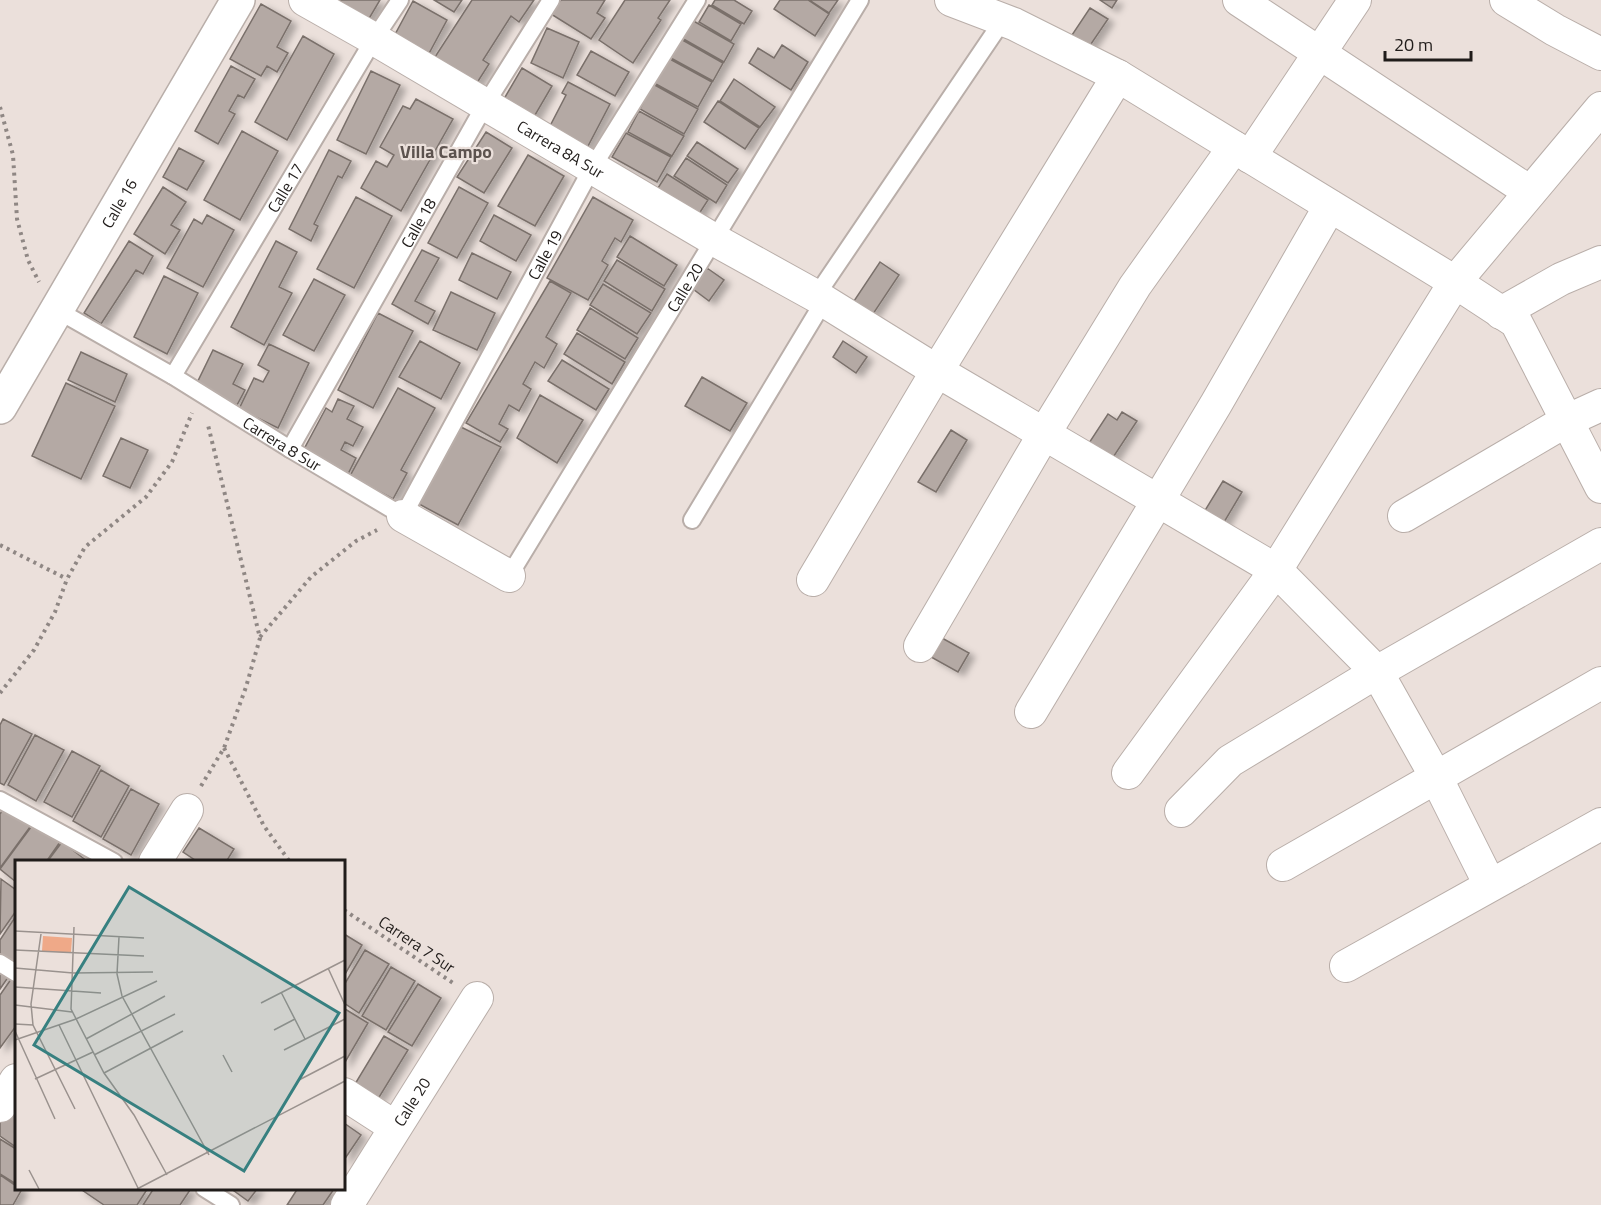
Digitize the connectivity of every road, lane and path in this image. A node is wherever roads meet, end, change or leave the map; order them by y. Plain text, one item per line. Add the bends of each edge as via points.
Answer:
1 (238, 0) edge
2 (305, 0) edge
3 (400, 0) edge
4 (551, 0) edge
5 (697, 0) edge
6 (860, 0) edge
7 (951, 0) edge
8 (1239, 0) edge
9 (1355, 0) edge
10 (1506, 0) edge
11 (1002, 16) junction
12 (374, 39) junction
13 (1321, 53) junction
14 (1601, 54) edge
15 (1118, 76) junction
16 (485, 105) junction
17 (0, 107) edge
18 (1601, 108) edge
19 (1242, 152) junction
20 (592, 168) junction
21 (1530, 192) junction
22 (1330, 206) junction
23 (713, 239) junction
24 (1601, 262) edge
25 (1455, 282) junction
26 (820, 299) junction
27 (57, 310) junction
28 (1501, 313) junction
29 (937, 372) junction
30 (173, 376) junction
31 (200, 393) junction
32 (1601, 405) edge
33 (0, 407) edge
34 (1566, 421) junction
35 (1044, 434) junction
36 (290, 449) junction
37 (1601, 487) edge
38 (1158, 500) junction
39 (404, 516) junction
40 (1404, 516) dead end
41 (692, 520) dead end
42 (1601, 544) edge
43 (0, 545) edge
44 (1276, 570) junction
45 (509, 576) joint
46 (67, 579) junction
47 (813, 580) dead end
48 (260, 638) junction
49 (920, 646) dead end
50 (1377, 672) junction
51 (1601, 683) edge
52 (0, 693) edge
53 (1031, 712) dead end
54 (224, 748) junction
55 (1128, 773) dead end
56 (1436, 777) junction
57 (0, 800) edge
58 (187, 810) joint
59 (1181, 811) dead end
60 (1601, 824) edge
61 (112, 860) edge
62 (156, 860) edge
63 (289, 860) edge
64 (1283, 865) dead end
65 (1490, 885) junction
66 (345, 911) edge
67 (0, 963) edge
68 (1346, 966) dead end
69 (15, 972) edge
70 (477, 998) joint
71 (15, 1082) edge
72 (345, 1095) edge
73 (0, 1106) edge
74 (395, 1127) junction
75 (207, 1190) edge
76 (231, 1205) edge
77 (346, 1205) edge

1 - 27 street, Calle 16
2 - 12 street, Carrera 8A Sur
3 - 12 lane, Calle 17
4 - 16 lane, Calle 18
5 - 20 lane, Calle 19
6 - 23 lane, Calle 20
7 - 11 street
8 - 13 street
9 - 13 street
10 - 14 street
11 - 15 street
11 - 26 lane
12 - 16 street, Carrera 8A Sur
12 - 30 lane, Calle 17
13 - 19 street
13 - 21 street
15 - 19 street
15 - 29 street
16 - 20 street, Carrera 8A Sur
16 - 36 lane, Calle 18
17 - 27 path via 13,155 17,219 28,260
18 - 21 street
19 - 22 street
19 - 35 street via 1135,286
20 - 23 street, Carrera 8A Sur
20 - 39 lane, Calle 19
21 - 25 street
22 - 25 street
22 - 38 street
23 - 26 street, Carrera 8A Sur
23 - 45 lane, Calle 20
24 - 28 street via 1561,279
25 - 28 street
25 - 44 street
26 - 29 street, Carrera 8A Sur
26 - 41 lane
27 - 30 lane, Carrera 8 Sur
27 - 33 street, Calle 16
28 - 34 street via 1516,322
29 - 35 street, Carrera 8A Sur
29 - 47 street
30 - 31 lane, Carrera 8 Sur
31 - 36 lane, Carrera 8 Sur
31 - 46 path via 172,462 146,497 85,548
31 - 48 path
32 - 34 street
34 - 37 street
34 - 40 street
35 - 38 street, Carrera 8A Sur
35 - 49 street
36 - 39 lane, Carrera 8 Sur
38 - 44 street, Carrera 8A Sur
38 - 53 street
39 - 45 street, Carrera 8 Sur
39 - 48 path via 356,541 311,577
42 - 50 street
43 - 46 path
44 - 50 street, Carrera 8A Sur
44 - 55 street
46 - 52 path via 56,612 34,650
48 - 54 path
50 - 56 street, Carrera 8A Sur
50 - 59 street via 1230,761
51 - 56 street
54 - 58 path
54 - 63 path via 264,826
56 - 64 street
56 - 65 street, Carrera 8A Sur
57 - 61 lane
58 - 62 street
60 - 65 street
65 - 68 street
66 - 70 path, Carrera 7 Sur
67 - 69 lane
70 - 74 street, Calle 20
71 - 73 street
72 - 74 street
74 - 77 street, Calle 20
75 - 76 lane

